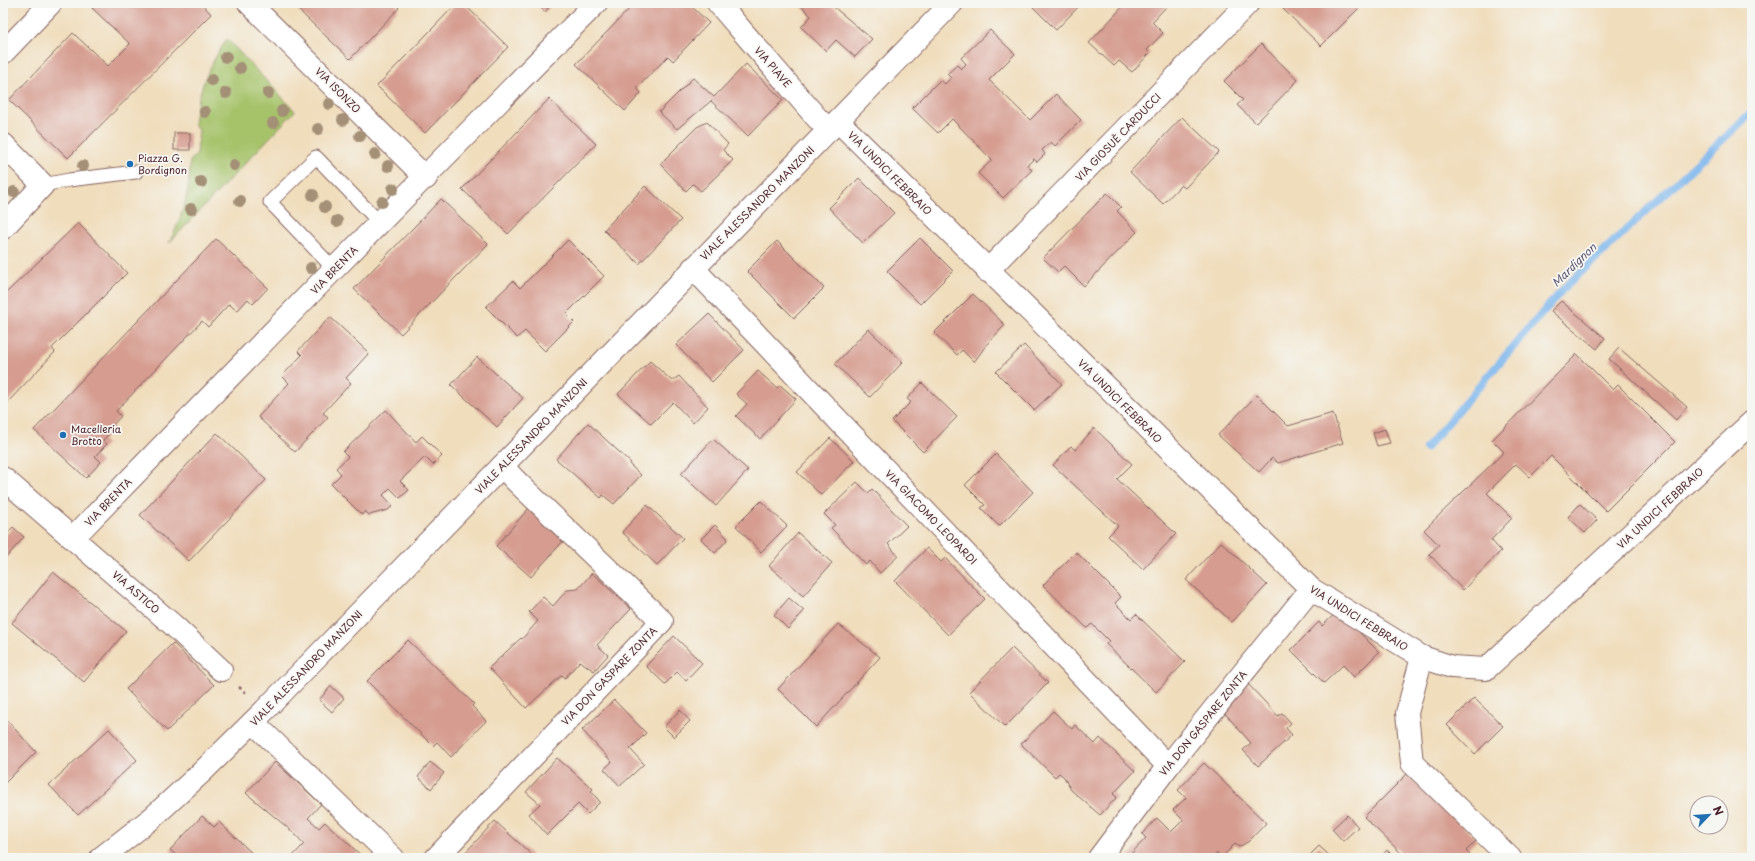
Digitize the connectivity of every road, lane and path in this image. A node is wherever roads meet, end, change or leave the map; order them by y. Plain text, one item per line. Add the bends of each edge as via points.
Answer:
1 (51, 3) edge
2 (249, 3) edge
3 (596, 3) edge
4 (718, 3) edge
5 (952, 3) edge
6 (1248, 3) edge
7 (3, 54) edge
8 (833, 125) junction
9 (3, 144) edge
10 (136, 172) dead end
11 (426, 178) junction
12 (43, 185) junction
13 (380, 223) junction
14 (3, 228) edge
15 (693, 268) junction
16 (334, 269) junction
17 (987, 271) junction
18 (1748, 432) edge
19 (502, 466) junction
20 (3, 478) edge
21 (74, 538) junction
22 (1311, 589) junction
23 (1422, 658) junction
24 (221, 670) joint
25 (259, 716) junction
26 (1168, 766) junction
27 (101, 858) edge
28 (393, 858) edge
29 (436, 858) edge
30 (1099, 858) edge
31 (1510, 858) edge

1 - 7 street
2 - 11 street, VIA ISONZO
3 - 11 street, VIA BRENTA
4 - 8 street, VIA PIAVE via 817,118
5 - 8 street, VIALE ALESSANDRO MANZONI
6 - 17 street, VIA GIOSUÈ CARDUCCI
8 - 15 street, VIALE ALESSANDRO MANZONI
8 - 17 street, VIA UNDICI FEBBRAIO
9 - 12 street
10 - 12 lane
11 - 13 street, VIA BRENTA
12 - 14 street
13 - 16 street, VIA BRENTA
13 - 16 lane via 316,157 270,202
15 - 19 street, VIALE ALESSANDRO MANZONI
15 - 26 street, VIA GIACOMO LEOPARDI
16 - 21 street, VIA BRENTA
17 - 22 street, VIA UNDICI FEBBRAIO
18 - 23 street, VIA UNDICI FEBBRAIO via 1486,669 1452,667
19 - 25 street, VIALE ALESSANDRO MANZONI
19 - 29 street, VIA DON GASPARE ZONTA via 662,621
20 - 21 street, VIA ASTICO
21 - 24 street, VIA ASTICO
22 - 23 street, VIA UNDICI FEBBRAIO
22 - 26 street, VIA DON GASPARE ZONTA
23 - 31 street via 1407,713 1412,764
24 - 25 path
25 - 27 street, VIALE ALESSANDRO MANZONI via 152,818
25 - 28 street
26 - 30 street, VIA DON GASPARE ZONTA

